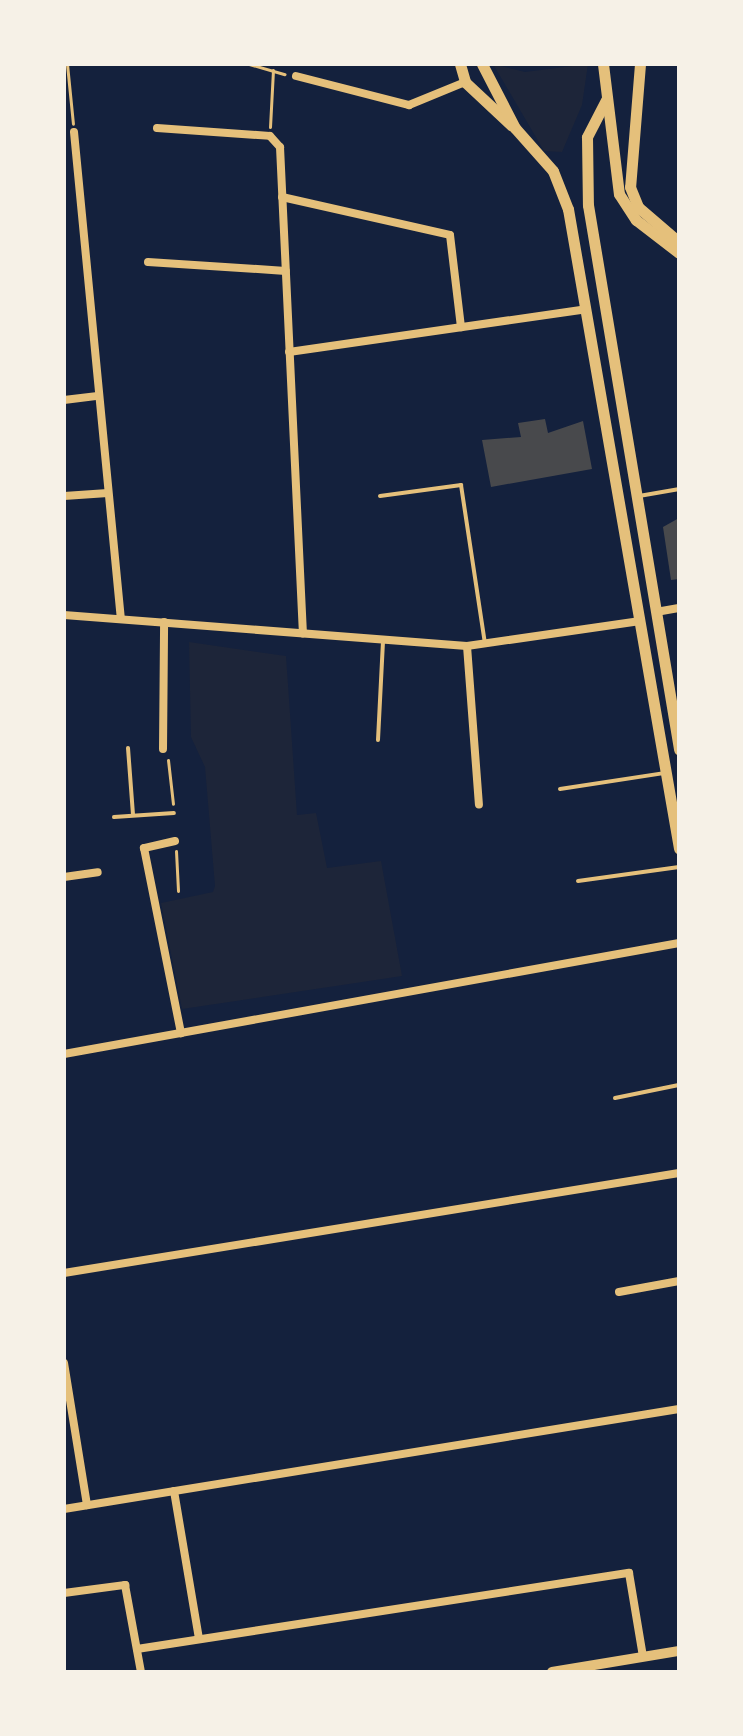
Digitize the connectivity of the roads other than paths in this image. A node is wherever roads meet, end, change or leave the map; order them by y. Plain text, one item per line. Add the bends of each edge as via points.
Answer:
1 (460, 64) edge
2 (482, 64) edge
3 (603, 64) edge
4 (640, 64) edge
5 (296, 76) road end
6 (465, 82) junction
7 (606, 100) junction
8 (157, 128) dead end
9 (515, 128) junction
10 (74, 132) road end
11 (282, 197) junction
12 (679, 242) edge
13 (679, 253) edge
14 (148, 262) dead end
15 (286, 271) junction
16 (586, 309) junction
17 (461, 327) junction
18 (289, 352) junction
19 (98, 396) junction
20 (64, 400) edge
21 (679, 489) edge
22 (108, 493) junction
23 (64, 496) edge
24 (380, 496) dead end
25 (637, 496) junction
26 (679, 608) edge
27 (656, 612) junction
28 (64, 615) edge
29 (121, 619) junction
30 (640, 621) junction
31 (164, 622) junction
32 (303, 633) junction
33 (383, 639) junction
34 (485, 643) junction
35 (467, 646) junction
36 (673, 713) junction
37 (656, 716) junction
38 (378, 740) dead end
39 (128, 748) dead end
40 (163, 749) dead end
41 (679, 749) edge
42 (666, 772) junction
43 (560, 789) dead end
44 (479, 805) dead end
45 (174, 813) dead end
46 (133, 815) junction
47 (114, 817) dead end
48 (175, 841) dead end
49 (679, 848) edge
50 (679, 867) edge
51 (98, 872) dead end
52 (64, 877) edge
53 (578, 881) dead end
54 (679, 943) edge
55 (181, 1033) junction
56 (64, 1054) edge
57 (679, 1085) edge
58 (615, 1098) dead end
59 (679, 1173) edge
60 (64, 1273) edge
61 (679, 1281) edge
62 (619, 1292) dead end
63 (64, 1363) edge
64 (679, 1409) edge
65 (174, 1491) junction
66 (87, 1505) junction
67 (64, 1509) edge
68 (64, 1593) edge
69 (199, 1639) junction
70 (137, 1649) junction
71 (679, 1651) edge
72 (643, 1657) junction
73 (141, 1672) edge
74 (552, 1672) edge

1 - 6 main road
2 - 9 main road
3 - 7 main road
4 - 12 main road via 630,187 638,207
5 - 6 street via 409,105
6 - 9 main road
7 - 13 main road via 619,194 636,220
7 - 25 main road via 587,137 588,205
8 - 11 street via 270,136 280,147
9 - 16 main road via 565,194
10 - 19 street
11 - 15 street
11 - 17 street via 450,235
14 - 15 street
15 - 18 street
16 - 17 street
16 - 30 main road
17 - 18 street
18 - 32 street
19 - 20 street
19 - 22 street
21 - 25 lane
22 - 23 street
22 - 29 street
24 - 34 lane via 461,485
25 - 27 main road
26 - 27 street
27 - 36 main road
28 - 29 street
29 - 31 street
30 - 34 street
30 - 37 main road
31 - 32 street
31 - 40 street
32 - 33 street
33 - 35 street
33 - 38 lane
34 - 35 street
35 - 44 street
36 - 37 main road
36 - 41 main road
37 - 42 main road
39 - 46 lane
42 - 43 lane
42 - 49 main road
45 - 46 lane
46 - 47 lane
48 - 55 street via 144,848
50 - 53 lane
51 - 52 street
54 - 55 street
55 - 56 street
57 - 58 lane
59 - 60 street
61 - 62 street
63 - 66 street
64 - 65 street
65 - 66 street
65 - 69 street
66 - 67 street
68 - 70 street via 125,1585
69 - 70 street
69 - 72 street via 629,1573
70 - 73 street
71 - 72 street
72 - 74 street

